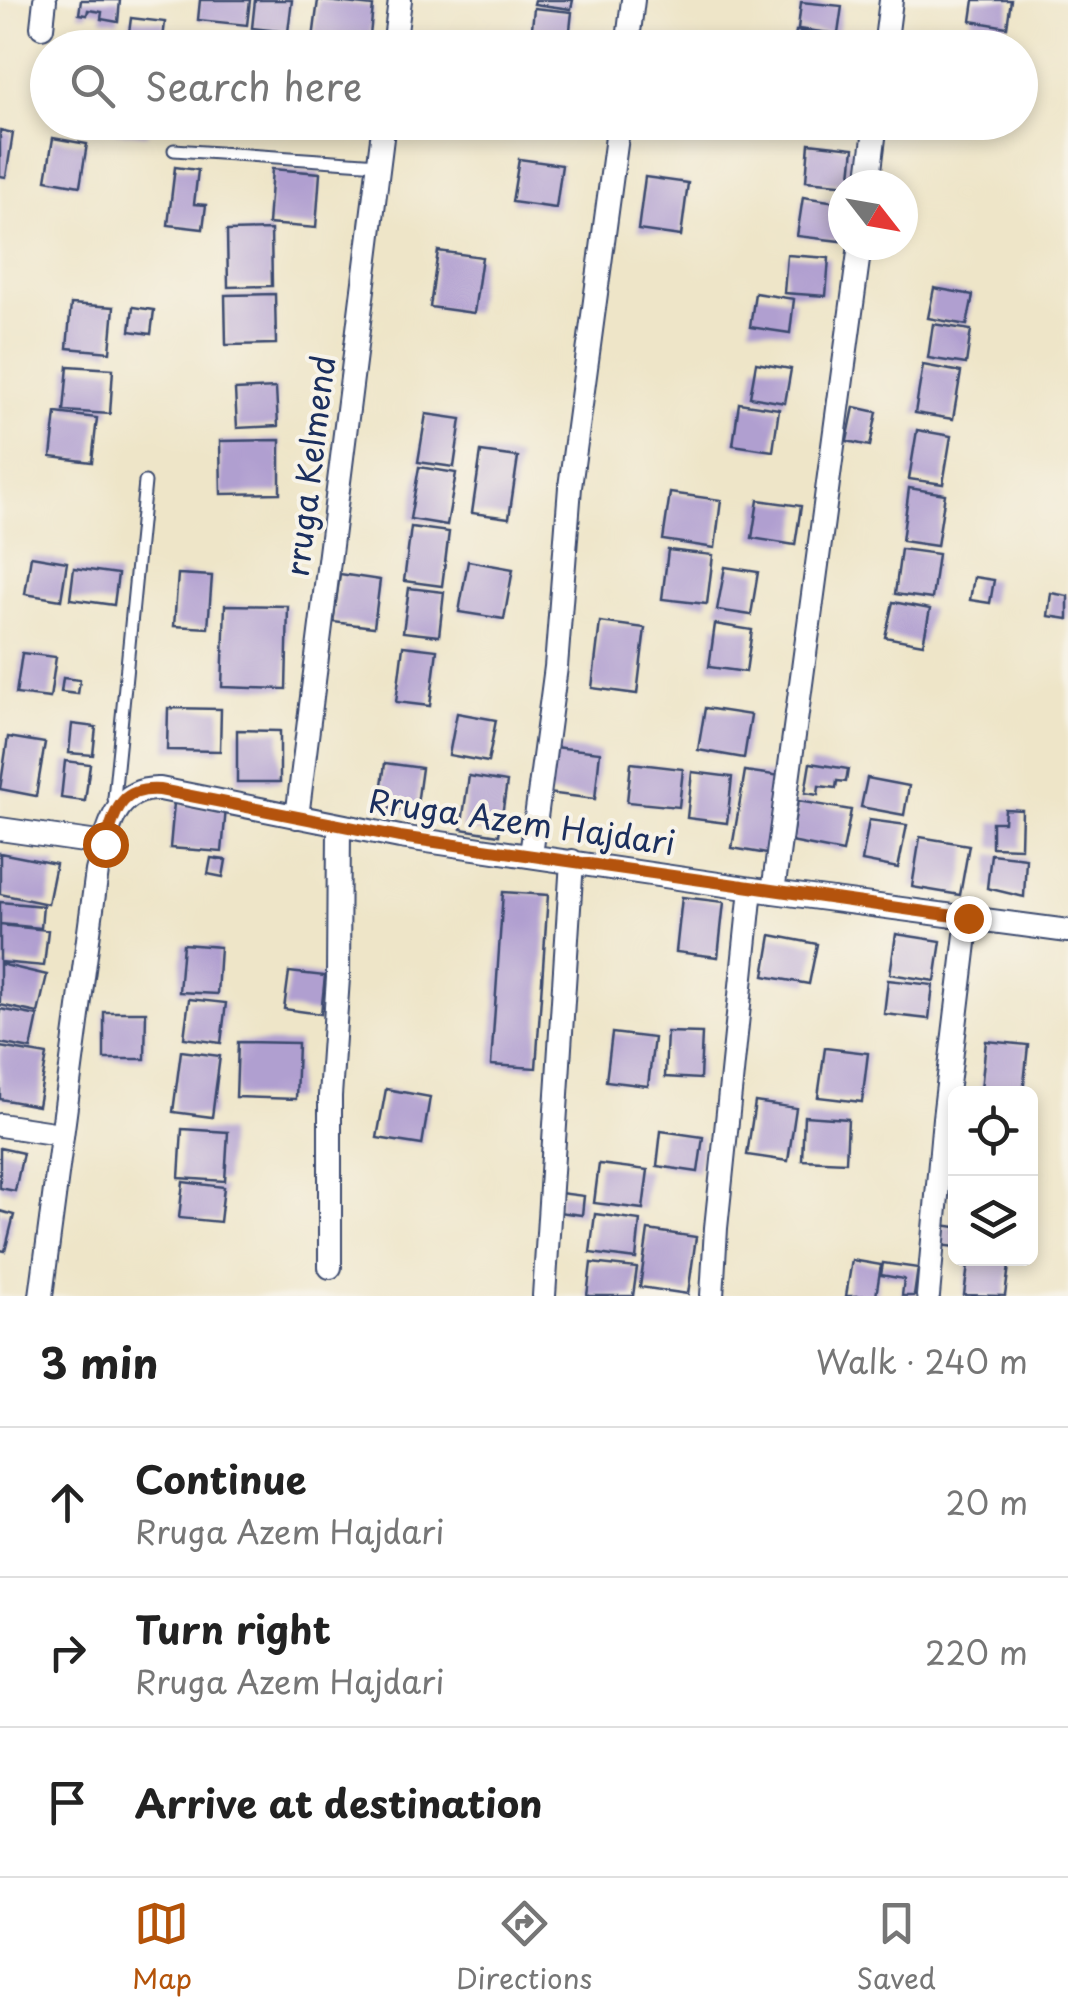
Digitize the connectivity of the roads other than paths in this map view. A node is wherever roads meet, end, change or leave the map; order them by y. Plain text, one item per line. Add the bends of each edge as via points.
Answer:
1 (45, 0) edge
2 (400, 0) edge
3 (633, 0) edge
4 (891, 0) edge
5 (42, 28) dead end
6 (396, 30) edge
7 (630, 30) edge
8 (887, 30) edge
9 (382, 140) edge
10 (617, 140) edge
11 (874, 140) edge
12 (174, 150) dead end
13 (379, 164) junction
14 (870, 170) edge
15 (858, 260) edge
16 (145, 482) dead end
17 (116, 811) junction
18 (297, 817) junction
19 (338, 826) junction
20 (0, 828) edge
21 (105, 844) junction
22 (530, 856) junction
23 (572, 861) junction
24 (762, 891) junction
25 (968, 918) junction
26 (1067, 923) edge
27 (0, 1125) edge
28 (60, 1134) junction
29 (330, 1267) dead end
30 (41, 1296) edge
31 (544, 1296) edge
32 (712, 1296) edge
33 (928, 1296) edge

1 - 5 street
2 - 6 street
3 - 7 street
4 - 8 street
9 - 13 street, rruga Kelmend
10 - 22 street
11 - 14 street
12 - 13 lane
13 - 18 street, rruga Kelmend
15 - 24 street
16 - 17 lane
17 - 18 street, Rruga Azem Hajdari via 126,796 150,789
17 - 21 street
18 - 19 street, Rruga Azem Hajdari
19 - 22 street, Rruga Azem Hajdari
19 - 29 street
20 - 21 street
21 - 28 street
22 - 23 street, Rruga Azem Hajdari
23 - 24 street, Rruga Azem Hajdari
23 - 31 street
24 - 25 street, Rruga Azem Hajdari
24 - 32 street
25 - 26 street, Rruga Azem Hajdari
25 - 33 street
27 - 28 street
28 - 30 street

